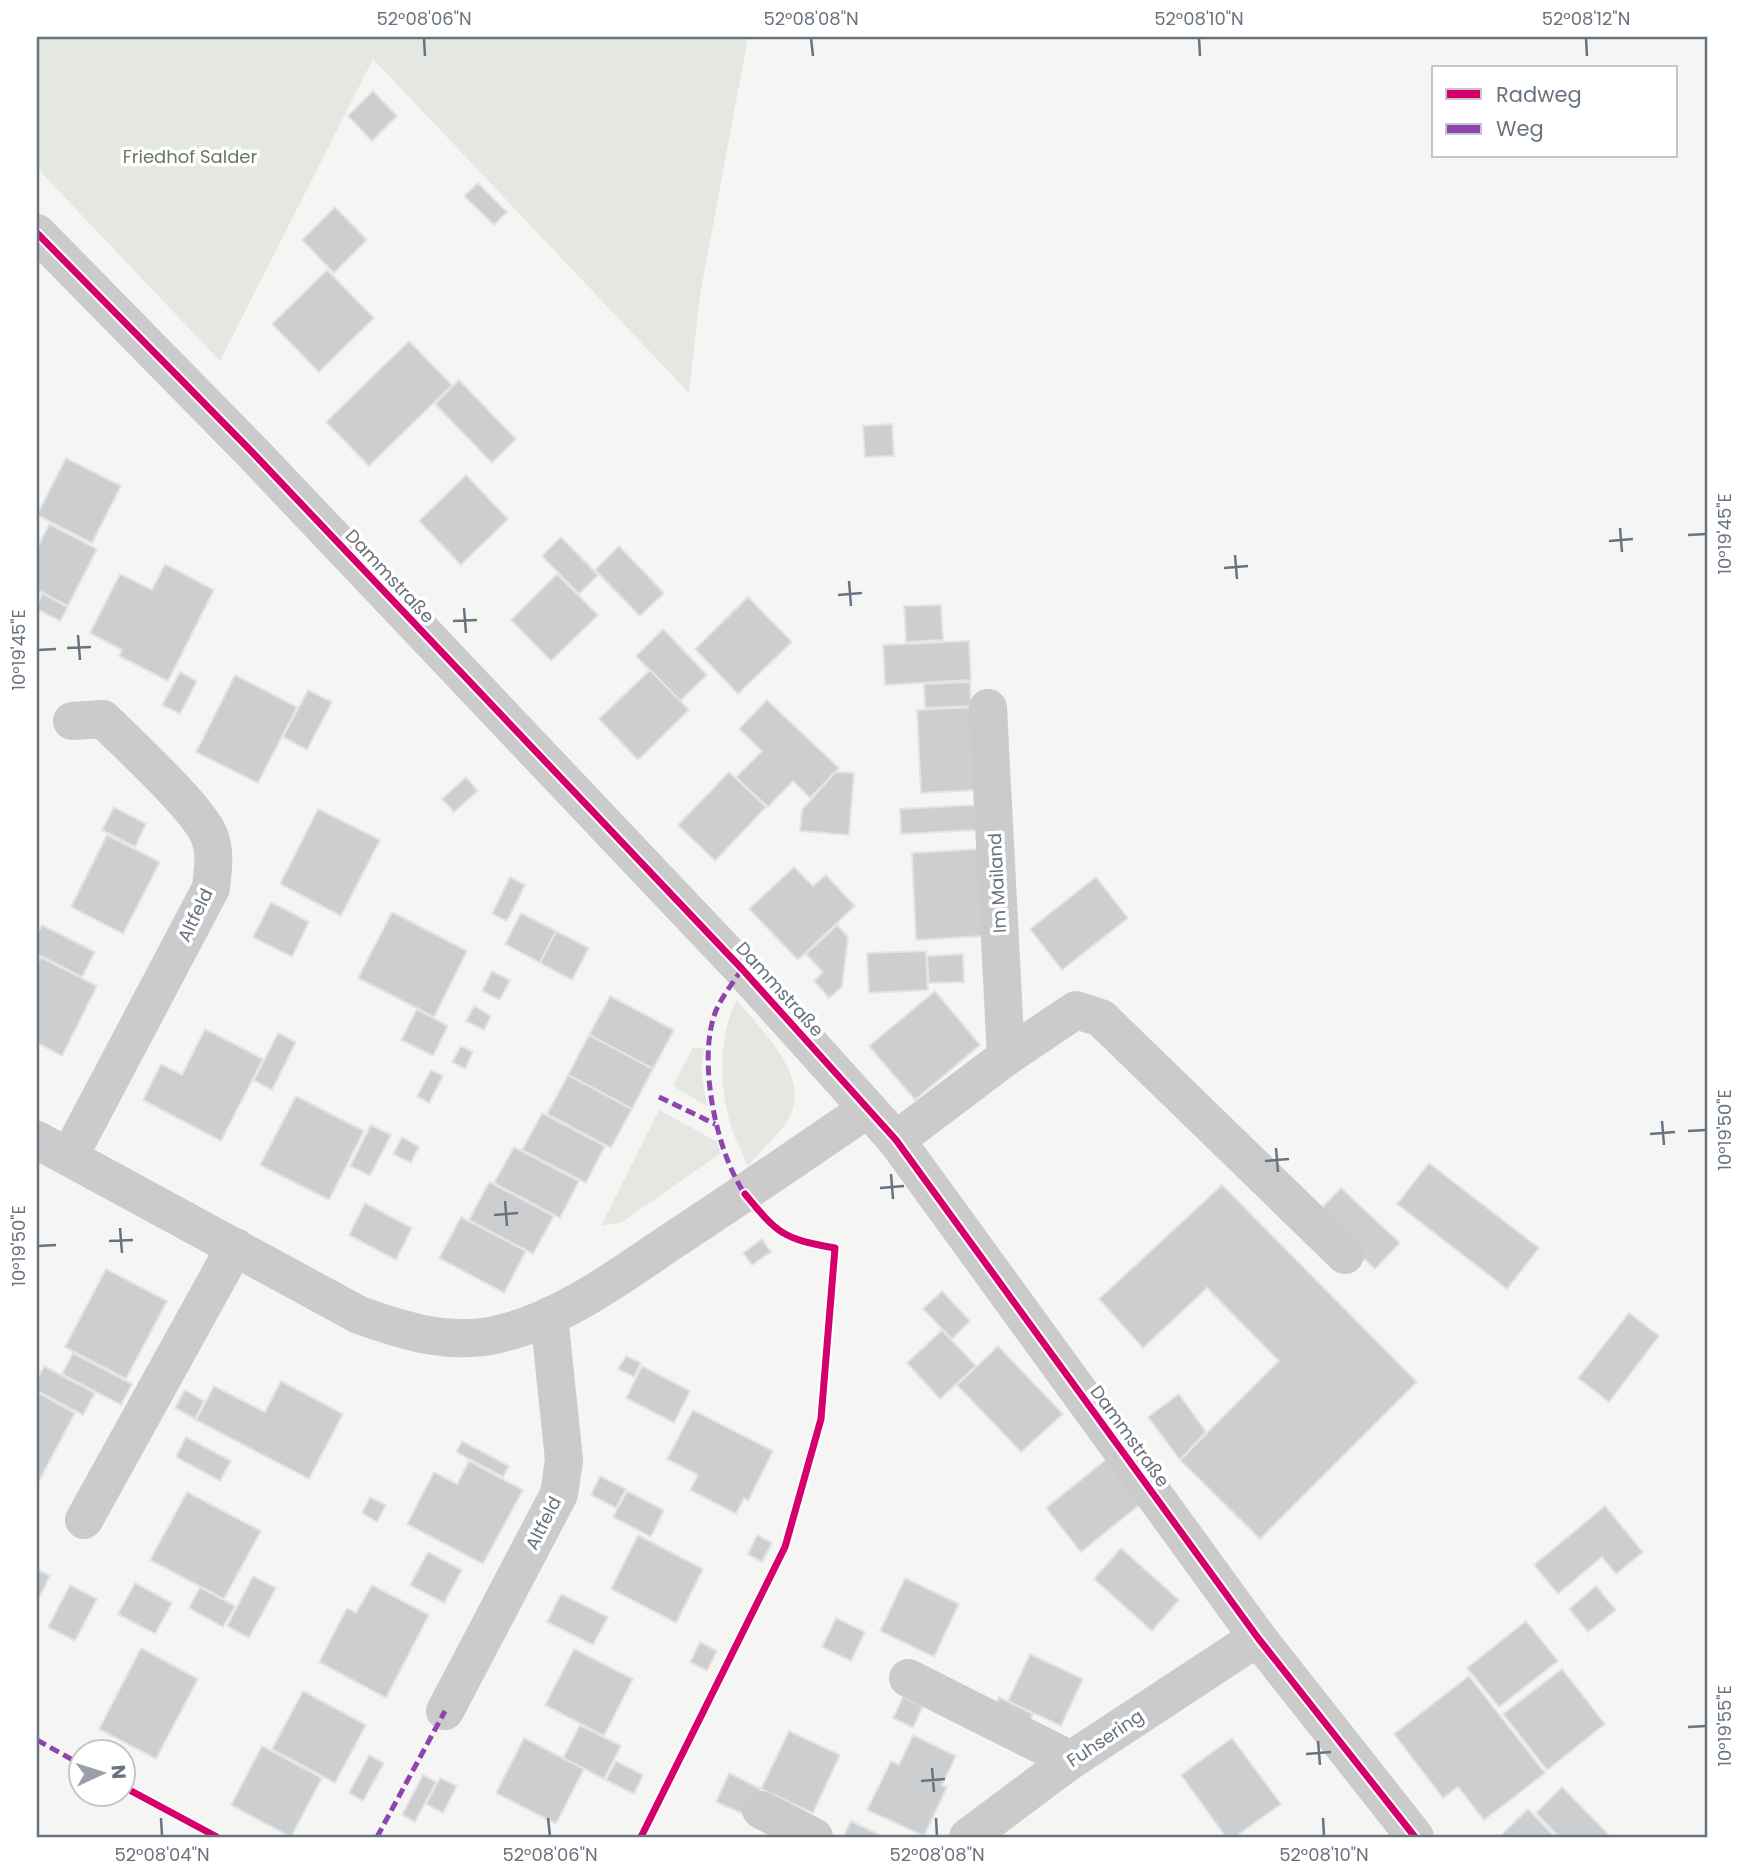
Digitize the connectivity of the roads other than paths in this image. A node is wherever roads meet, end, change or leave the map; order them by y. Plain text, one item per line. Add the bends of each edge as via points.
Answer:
1 (37, 233) edge
2 (988, 708) dead end
3 (72, 721) dead end
4 (1006, 1058) junction
5 (866, 1110) junction
6 (896, 1140) junction
7 (53, 1149) edge
8 (235, 1247) junction
9 (1345, 1255) dead end
10 (549, 1316) junction
11 (84, 1520) dead end
12 (1246, 1645) dead end
13 (908, 1678) dead end
14 (445, 1711) dead end
15 (1071, 1760) junction
16 (761, 1811) dead end
17 (814, 1837) edge
18 (968, 1837) edge
19 (1415, 1837) edge

1 - 5 street, Dammstraße via 253,453 741,969
2 - 4 street, Im Mailand
3 - 7 street, Altfeld via 103,719 188,807 208,833 215,858 211,888
4 - 6 street
4 - 9 street via 1076,1010 1101,1018
5 - 6 street, Dammstraße
5 - 10 street, Altfeld via 605,1286
6 - 19 street, Dammstraße via 1258,1638
7 - 8 street, Altfeld
8 - 10 street, Altfeld via 359,1315 412,1333 455,1338 499,1335
8 - 11 street
10 - 14 street, Altfeld via 564,1460 559,1494
12 - 15 street, Fuhsering
13 - 15 street
15 - 18 street, Fuhsering
16 - 17 street

